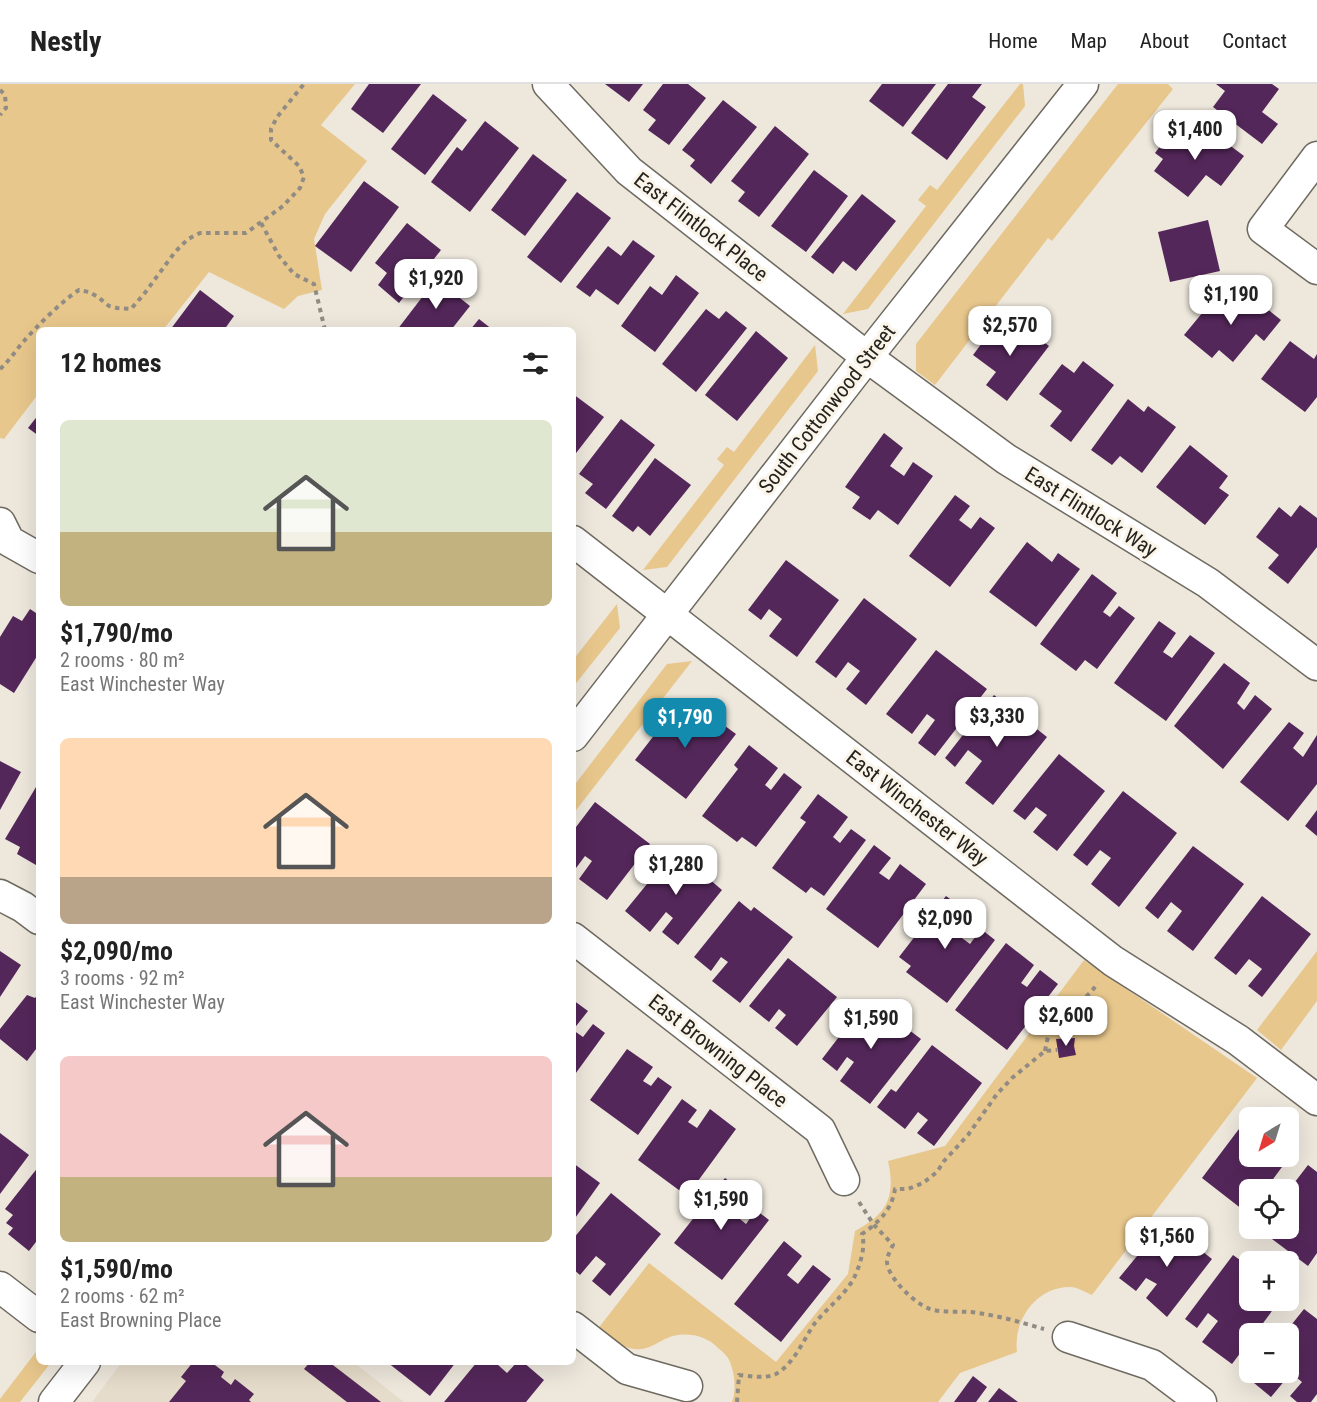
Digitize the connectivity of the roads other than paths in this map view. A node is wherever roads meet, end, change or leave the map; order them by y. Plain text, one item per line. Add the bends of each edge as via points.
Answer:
1 (548, 84) edge
2 (1079, 86) edge
3 (1317, 157) edge
4 (1317, 269) edge
5 (867, 357) junction
6 (0, 523) edge
7 (576, 542) edge
8 (36, 556) edge
9 (668, 614) junction
10 (1317, 665) edge
11 (576, 732) edge
12 (0, 895) edge
13 (36, 917) edge
14 (576, 940) edge
15 (1317, 1100) edge
16 (844, 1180) road end
17 (0, 1287) edge
18 (36, 1315) edge
19 (576, 1329) edge
20 (1068, 1337) road end
21 (83, 1365) edge
22 (687, 1386) dead end
23 (54, 1402) edge
24 (1201, 1402) edge

1 - 5 street, East Flintlock Place via 629,171
2 - 5 street, South Cottonwood Street
3 - 4 street via 1263,229
5 - 9 street, South Cottonwood Street
5 - 10 street, East Flintlock Way via 1006,459 1208,583
6 - 8 street via 9,541
7 - 9 street, East Winchester Way
9 - 11 street, South Cottonwood Street
9 - 15 street, East Winchester Way via 1113,961 1238,1040
12 - 13 street
14 - 16 street, East Browning Place via 820,1130
17 - 18 street
19 - 22 street via 627,1369
20 - 24 street via 1152,1365
21 - 23 street

